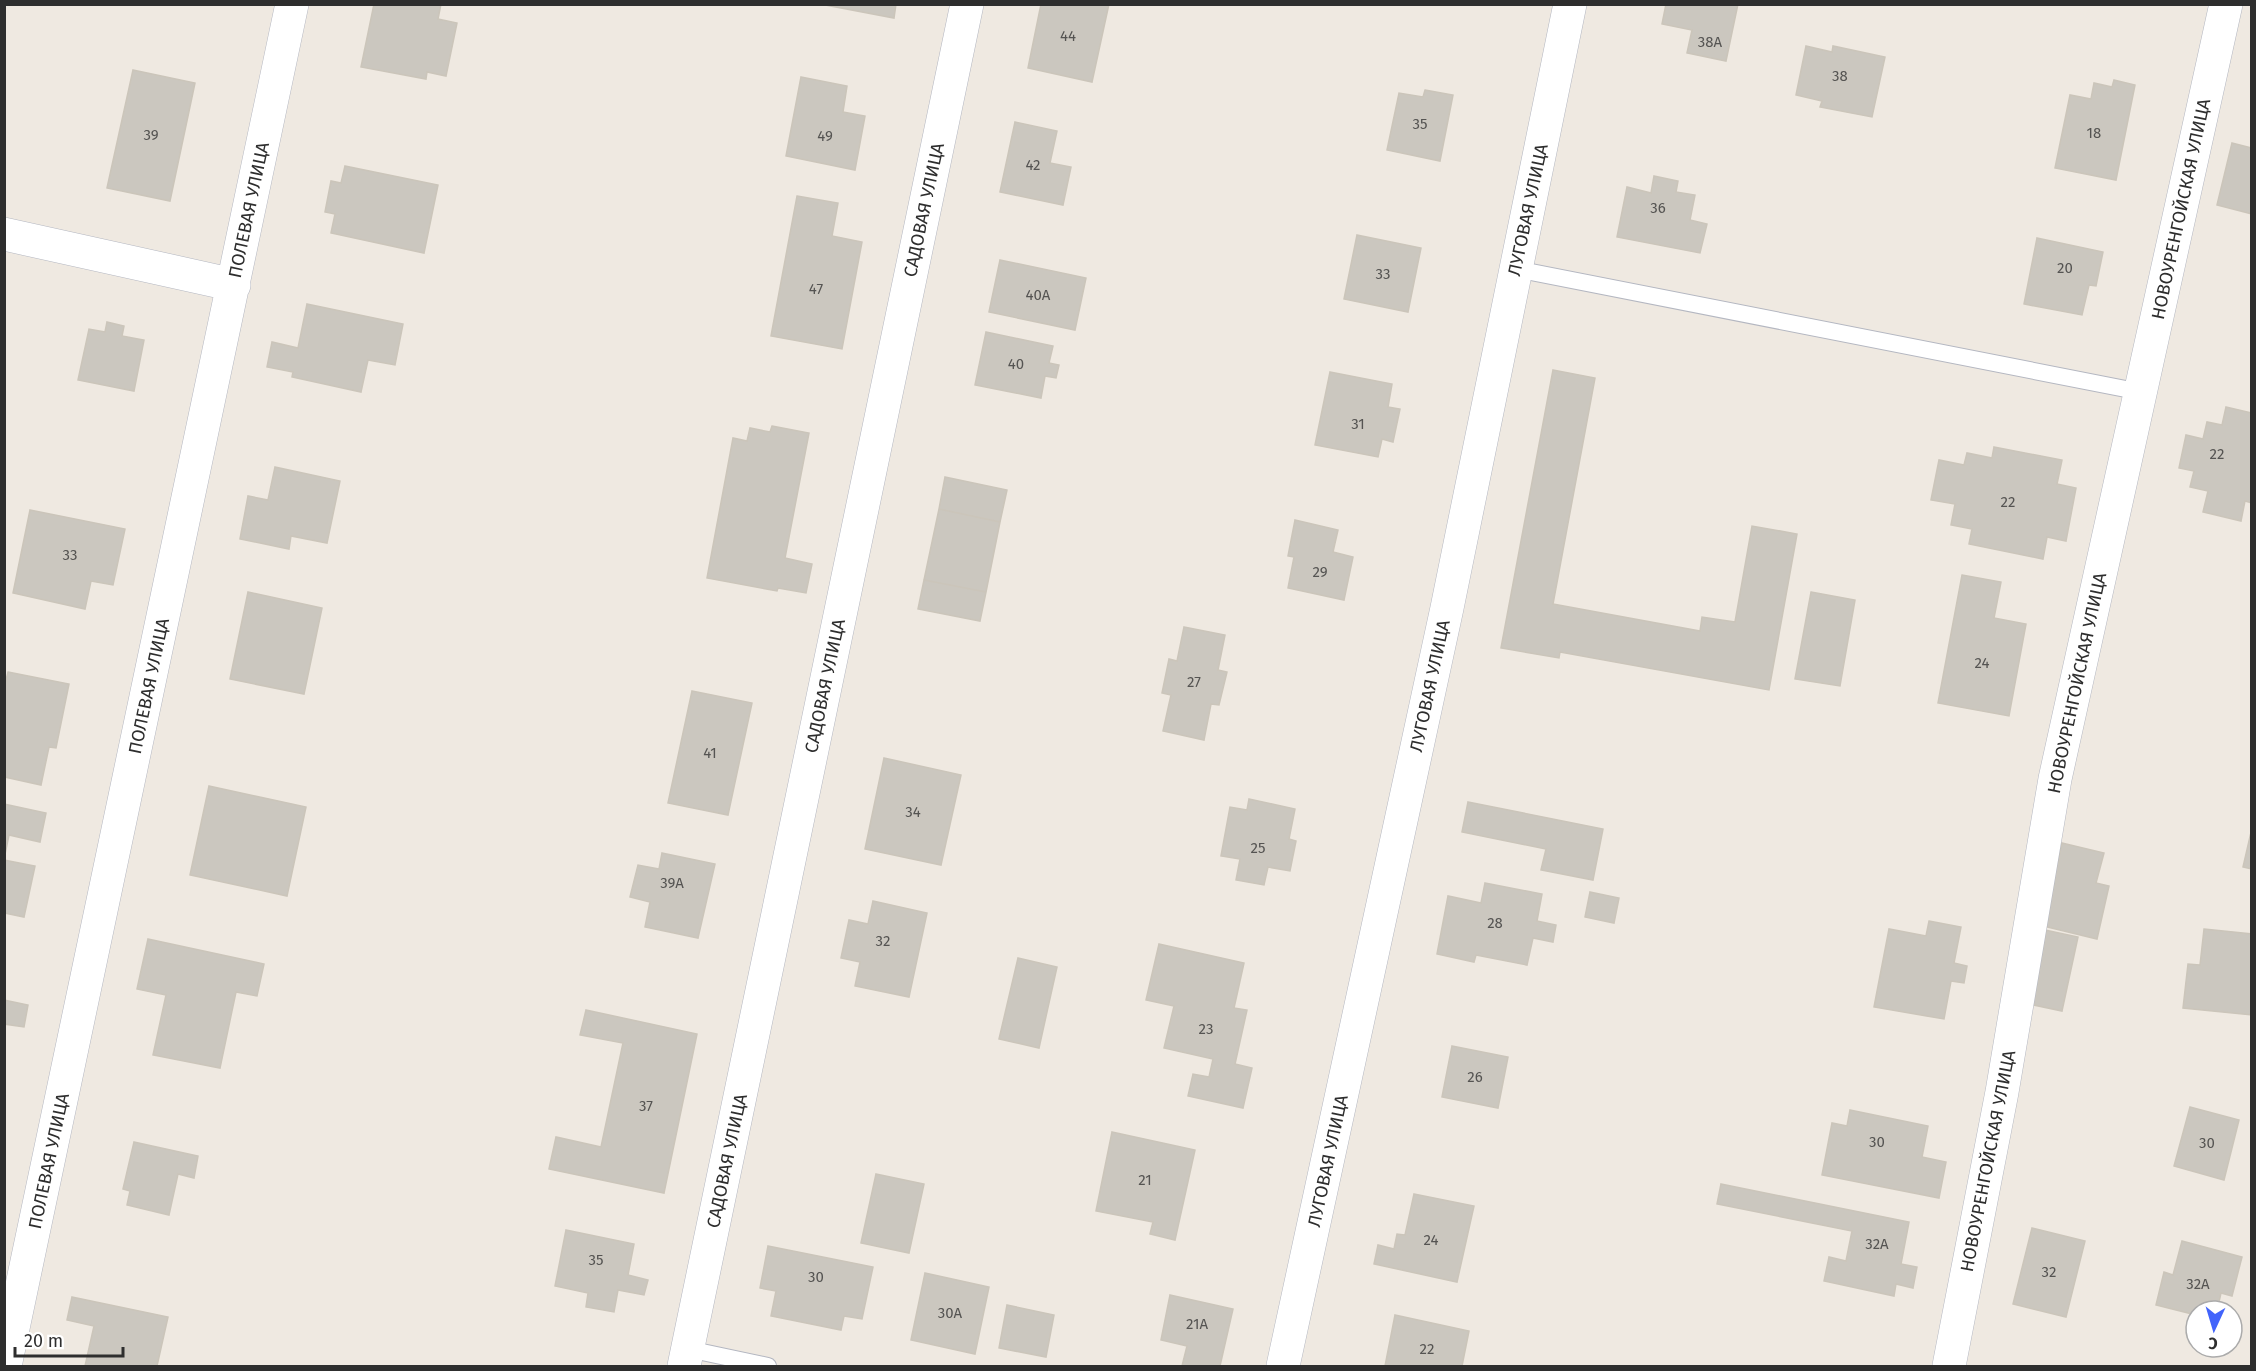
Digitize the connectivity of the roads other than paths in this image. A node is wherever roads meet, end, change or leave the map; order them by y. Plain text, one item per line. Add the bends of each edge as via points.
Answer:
1 (292, 4) edge
2 (967, 4) edge
3 (1570, 4) edge
4 (2226, 4) edge
5 (4, 234) edge
6 (1516, 269) junction
7 (234, 285) junction
8 (2141, 392) junction
9 (686, 1358) edge
10 (5, 1366) edge
11 (768, 1366) edge
12 (1283, 1366) edge
13 (1949, 1366) edge

1 - 7 street, ПОЛЕВАЯ УЛИЦА
2 - 9 street, САДОВАЯ УЛИЦА
3 - 6 street, ЛУГОВАЯ УЛИЦА
4 - 8 street, НОВОУРЕНГОЙСКАЯ УЛИЦА
5 - 7 street
6 - 8 lane
6 - 12 street, ЛУГОВАЯ УЛИЦА
7 - 10 street, ПОЛЕВАЯ УЛИЦА
8 - 13 street, НОВОУРЕНГОЙСКАЯ УЛИЦА via 2055,779 2002,1092
9 - 11 lane

